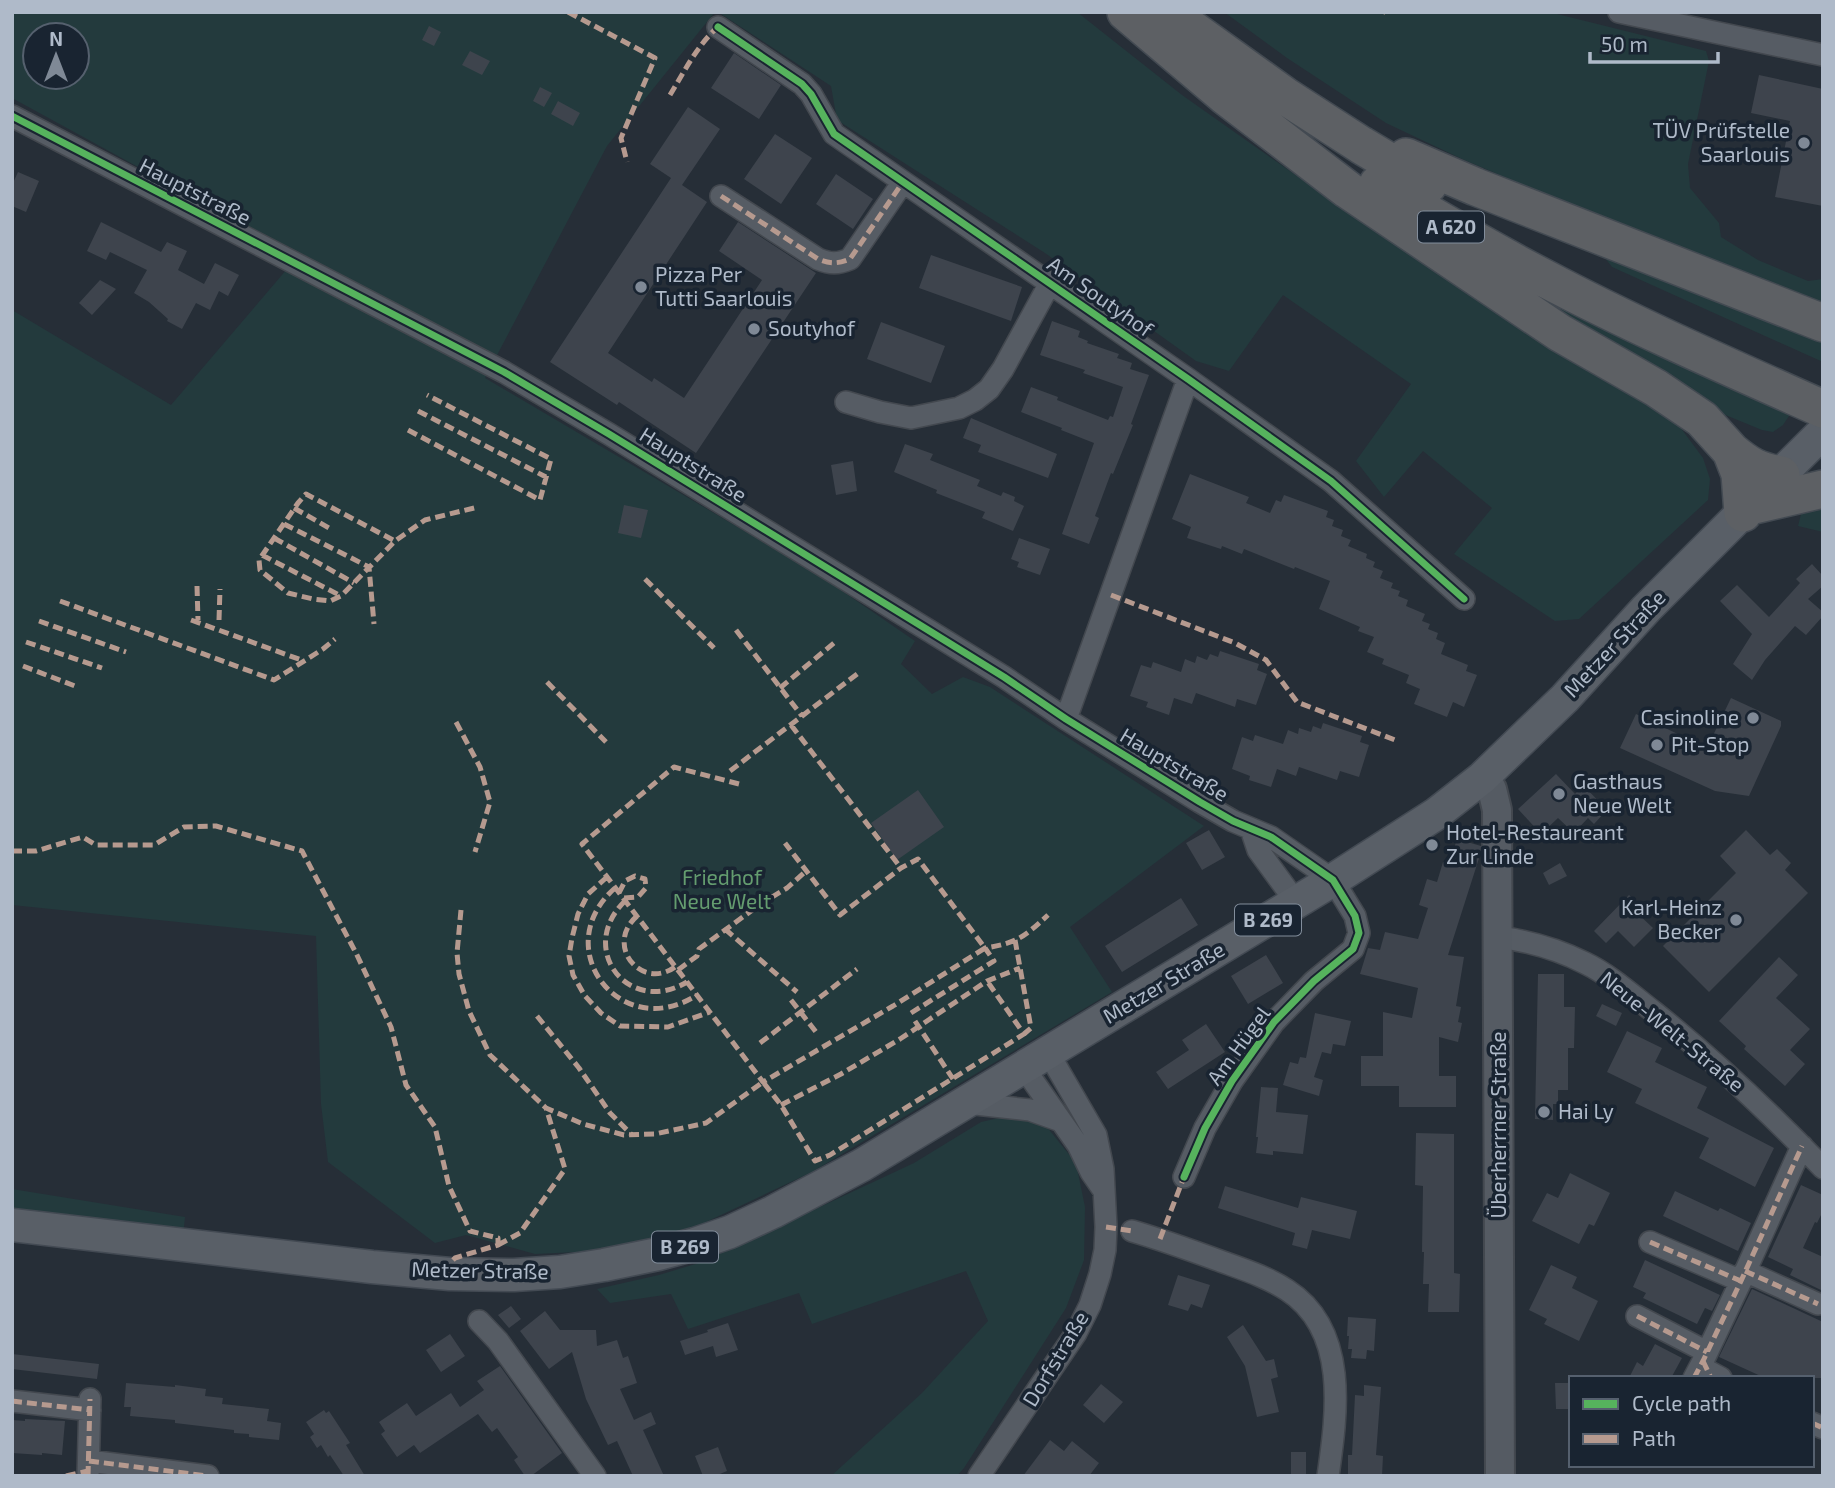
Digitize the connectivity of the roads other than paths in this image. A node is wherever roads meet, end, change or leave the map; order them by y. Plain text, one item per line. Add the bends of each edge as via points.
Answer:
1 (1619, 12) edge
2 (1146, 17) edge
3 (718, 27) dead end
4 (1823, 55) edge
5 (1249, 71) junction
6 (12, 116) edge
7 (903, 182) junction
8 (721, 197) dead end
9 (1050, 283) junction
10 (1823, 323) edge
11 (1188, 379) junction
12 (1785, 379) junction
13 (1823, 384) edge
14 (846, 402) dead end
15 (1823, 410) edge
16 (1823, 432) edge
17 (1731, 451) junction
18 (1781, 475) junction
19 (1823, 489) edge
20 (1747, 509) junction
21 (1464, 599) dead end
22 (1066, 719) junction
23 (1482, 778) junction
24 (1251, 830) junction
25 (1333, 880) junction
26 (1296, 902) junction
27 (1498, 937) junction
28 (1036, 1061) junction
29 (966, 1103) junction
30 (1061, 1121) junction
31 (1802, 1146) junction
32 (1823, 1168) edge
33 (1184, 1177) dead end
34 (1103, 1189) junction
35 (12, 1225) edge
36 (1132, 1231) dead end
37 (1650, 1242) dead end
38 (1743, 1276) junction
39 (1818, 1304) dead end
40 (1637, 1316) dead end
41 (479, 1321) dead end
42 (1707, 1370) edge
43 (12, 1401) edge
44 (88, 1468) edge
45 (208, 1476) edge
46 (595, 1476) edge
47 (979, 1476) edge
48 (1328, 1476) edge
49 (1500, 1476) edge

1 - 4 street
2 - 5 highway, A 620
2 - 12 highway, A 620 via 1265,112 1441,222 1631,321
2 - 17 highway via 1224,95 1348,190 1560,333 1702,419
3 - 7 street, Am Soutyhof via 802,84 834,134
5 - 10 highway via 1410,159
5 - 12 highway, A 620 via 1360,145 1477,213
6 - 22 street, Hauptstraße via 504,372
7 - 8 street via 850,259 840,264 818,259
7 - 9 street, Am Soutyhof
9 - 11 street, Am Soutyhof
9 - 14 street via 1003,369 975,400 911,418
11 - 21 street, Am Soutyhof via 1331,481
11 - 22 street
12 - 13 highway, A 620
12 - 15 highway, A 620
16 - 18 main road, Metzer Straße / B 269
17 - 18 highway via 1755,469
17 - 20 highway
18 - 20 main road, Metzer Straße / B 269
19 - 20 highway
20 - 23 main road, Metzer Straße / B 269
22 - 24 street, Hauptstraße
23 - 25 main road, Metzer Straße / B 269 via 1436,814
23 - 27 main road, Überherrner Straße via 1492,789 1497,810
24 - 25 street, Hauptstraße via 1271,837
24 - 26 street via 1258,850
25 - 26 main road, Metzer Straße / B 269
25 - 33 street, Am Hügel via 1356,916 1359,933 1353,949 1275,1022 1232,1081
26 - 28 main road, Metzer Straße / B 269
27 - 31 street, Neue-Welt-Straße via 1556,950 1612,978 1712,1060
27 - 49 main road, Überherrner Straße
28 - 29 main road, Metzer Straße / B 269
28 - 30 street, Dorfstraße
28 - 34 street, Dorfstraße via 1096,1135
29 - 30 street via 1030,1110
29 - 35 main road, Metzer Straße / B 269 via 862,1165 730,1232 670,1251 560,1272 450,1275
30 - 34 street, Dorfstraße
31 - 32 street, Neue-Welt-Straße
31 - 38 street
34 - 47 street, Dorfstraße via 1105,1250 1090,1305 1076,1333
36 - 48 street via 1262,1276 1305,1304 1318,1320 1334,1365 1336,1389
37 - 38 street
38 - 39 street
38 - 42 street
40 - 42 street
41 - 46 street
43 - 44 street via 90,1404
44 - 45 street

